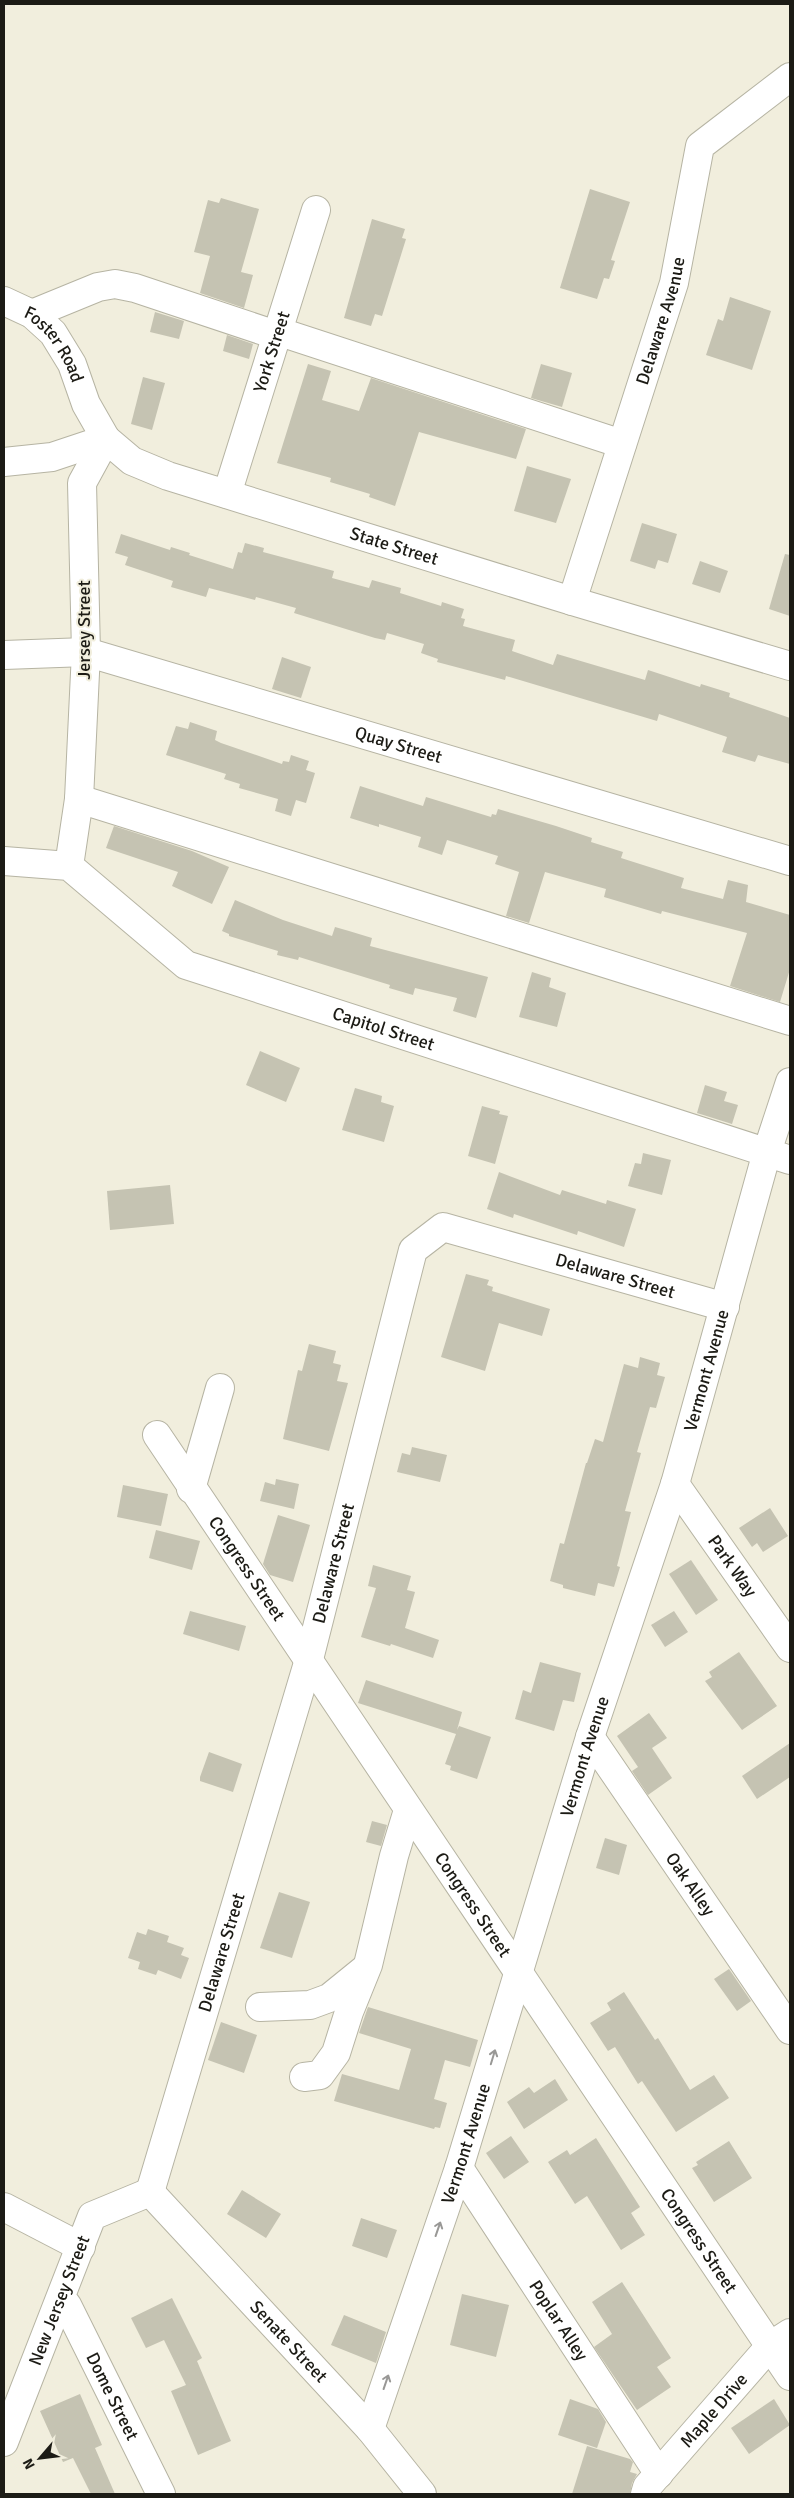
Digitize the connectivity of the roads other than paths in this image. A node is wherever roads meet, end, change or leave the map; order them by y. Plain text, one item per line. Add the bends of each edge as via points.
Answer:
1 (790, 77) edge
2 (316, 210) dead end
3 (4, 301) edge
4 (32, 314) junction
5 (277, 333) junction
6 (106, 439) junction
7 (622, 444) junction
8 (4, 462) edge
9 (227, 494) junction
10 (572, 602) junction
11 (86, 652) junction
12 (4, 655) edge
13 (790, 666) edge
14 (79, 799) junction
15 (790, 861) edge
16 (4, 862) edge
17 (69, 866) junction
18 (790, 1021) edge
19 (790, 1082) edge
20 (779, 1156) edge
21 (725, 1307) junction
22 (220, 1388) dead end
23 (157, 1435) dead end
24 (675, 1484) junction
25 (192, 1489) junction
26 (790, 1648) edge
27 (308, 1663) junction
28 (590, 1737) junction
29 (408, 1810) junction
30 (367, 1967) junction
31 (518, 1974) junction
32 (260, 2007) dead end
33 (790, 2030) edge
34 (304, 2077) dead end
35 (459, 2168) junction
36 (150, 2192) junction
37 (4, 2207) edge
38 (80, 2248) junction
39 (60, 2301) junction
40 (780, 2340) edge
41 (790, 2376) edge
42 (370, 2428) junction
43 (4, 2442) edge
44 (652, 2484) edge
45 (162, 2494) edge
46 (422, 2494) edge

1 - 7 street, Delaware Avenue via 700,146 674,283
2 - 5 street, York Street
3 - 4 street, Foster Road
4 - 5 street via 98,287 115,284
4 - 6 street, Foster Road via 53,333 72,364 86,404
5 - 7 street
5 - 9 street, York Street
6 - 8 street via 52,457
6 - 9 street, State Street via 132,462
6 - 11 street, Jersey Street via 82,483
7 - 10 street, Delaware Avenue
9 - 10 street, State Street
10 - 13 street, State Street
11 - 12 street, Quay Street
11 - 14 street, Jersey Street
11 - 15 street, Quay Street
14 - 17 street, Jersey Street
14 - 18 street
16 - 17 street
17 - 20 street, Capitol Street via 186,964
19 - 20 street, Vermont Avenue
20 - 21 street, Vermont Avenue
21 - 24 street, Vermont Avenue
21 - 27 street, Delaware Street via 443,1227 413,1250
22 - 25 street
23 - 25 street, Congress Street
24 - 26 street, Park Way
24 - 28 street, Vermont Avenue
25 - 27 street, Congress Street
27 - 29 street, Congress Street
27 - 36 street, Delaware Street
28 - 31 street, Vermont Avenue
28 - 33 street, Oak Alley
29 - 30 street
29 - 31 street, Congress Street
30 - 32 street via 329,1998 310,2005
30 - 34 street via 336,2053 320,2075
35 -> 31 street, Vermont Avenue
31 - 40 street, Congress Street
42 -> 35 street, Vermont Avenue
35 - 44 street, Poplar Alley
36 - 38 street, New Jersey Street via 92,2216
36 - 42 street, Senate Street
37 - 38 street
38 - 39 street, New Jersey Street
39 - 43 street, New Jersey Street
39 - 45 street, Dome Street via 67,2305
40 - 41 street, Congress Street
40 - 44 street, Maple Drive
42 - 46 street, Senate Street

